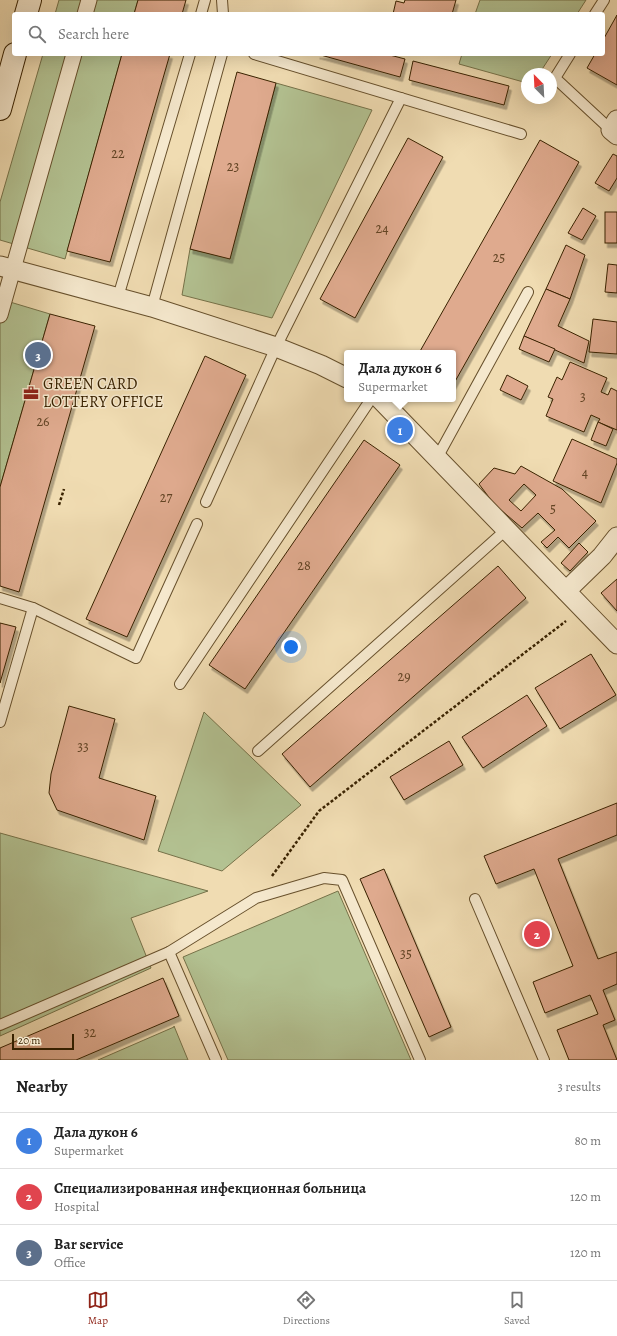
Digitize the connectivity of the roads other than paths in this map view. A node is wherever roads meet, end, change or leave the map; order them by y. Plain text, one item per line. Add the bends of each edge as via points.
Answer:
1 (30, 0) edge
2 (89, 0) edge
3 (205, 0) edge
4 (222, 0) edge
5 (604, 0) edge
6 (27, 12) edge
7 (86, 12) edge
8 (202, 12) edge
9 (223, 12) edge
10 (596, 12) edge
11 (73, 56) edge
12 (189, 56) edge
13 (221, 56) edge
14 (261, 56) edge
15 (569, 56) edge
16 (9, 63) edge
17 (401, 98) junction
18 (0, 109) edge
19 (615, 128) edge
20 (521, 134) dead end
21 (6, 268) edge
22 (528, 292) dead end
23 (118, 297) junction
24 (152, 307) junction
25 (0, 315) edge
26 (276, 347) junction
27 (344, 376) edge
28 (369, 402) edge
29 (383, 402) edge
30 (438, 458) junction
31 (206, 502) dead end
32 (197, 524) dead end
33 (507, 529) junction
34 (617, 537) edge
35 (566, 591) junction
36 (0, 598) edge
37 (32, 608) junction
38 (617, 644) edge
39 (180, 684) dead end
40 (0, 722) edge
41 (258, 751) dead end
42 (475, 899) dead end
43 (169, 952) junction
44 (0, 1025) edge
45 (216, 1060) edge
46 (420, 1060) edge
47 (544, 1060) edge

1 - 6 main road
2 - 7 street
3 - 8 lane
4 - 9 lane
5 - 10 lane
11 - 21 street
12 - 23 lane
13 - 24 lane
14 - 17 lane
15 - 19 lane via 555,78
16 - 18 main road
17 - 20 lane
17 - 26 lane
21 - 23 street
21 - 25 street
22 - 30 lane
23 - 24 street
24 - 26 street
26 - 27 street
26 - 31 lane
28 - 39 lane
29 - 30 street
30 - 33 street
32 - 37 lane via 136,658
33 - 35 street
33 - 41 lane
34 - 35 street via 602,556
35 - 38 street
36 - 37 lane
37 - 40 lane
42 - 47 lane
43 - 44 lane
43 - 45 lane
43 - 46 lane via 256,898 324,878 342,880

